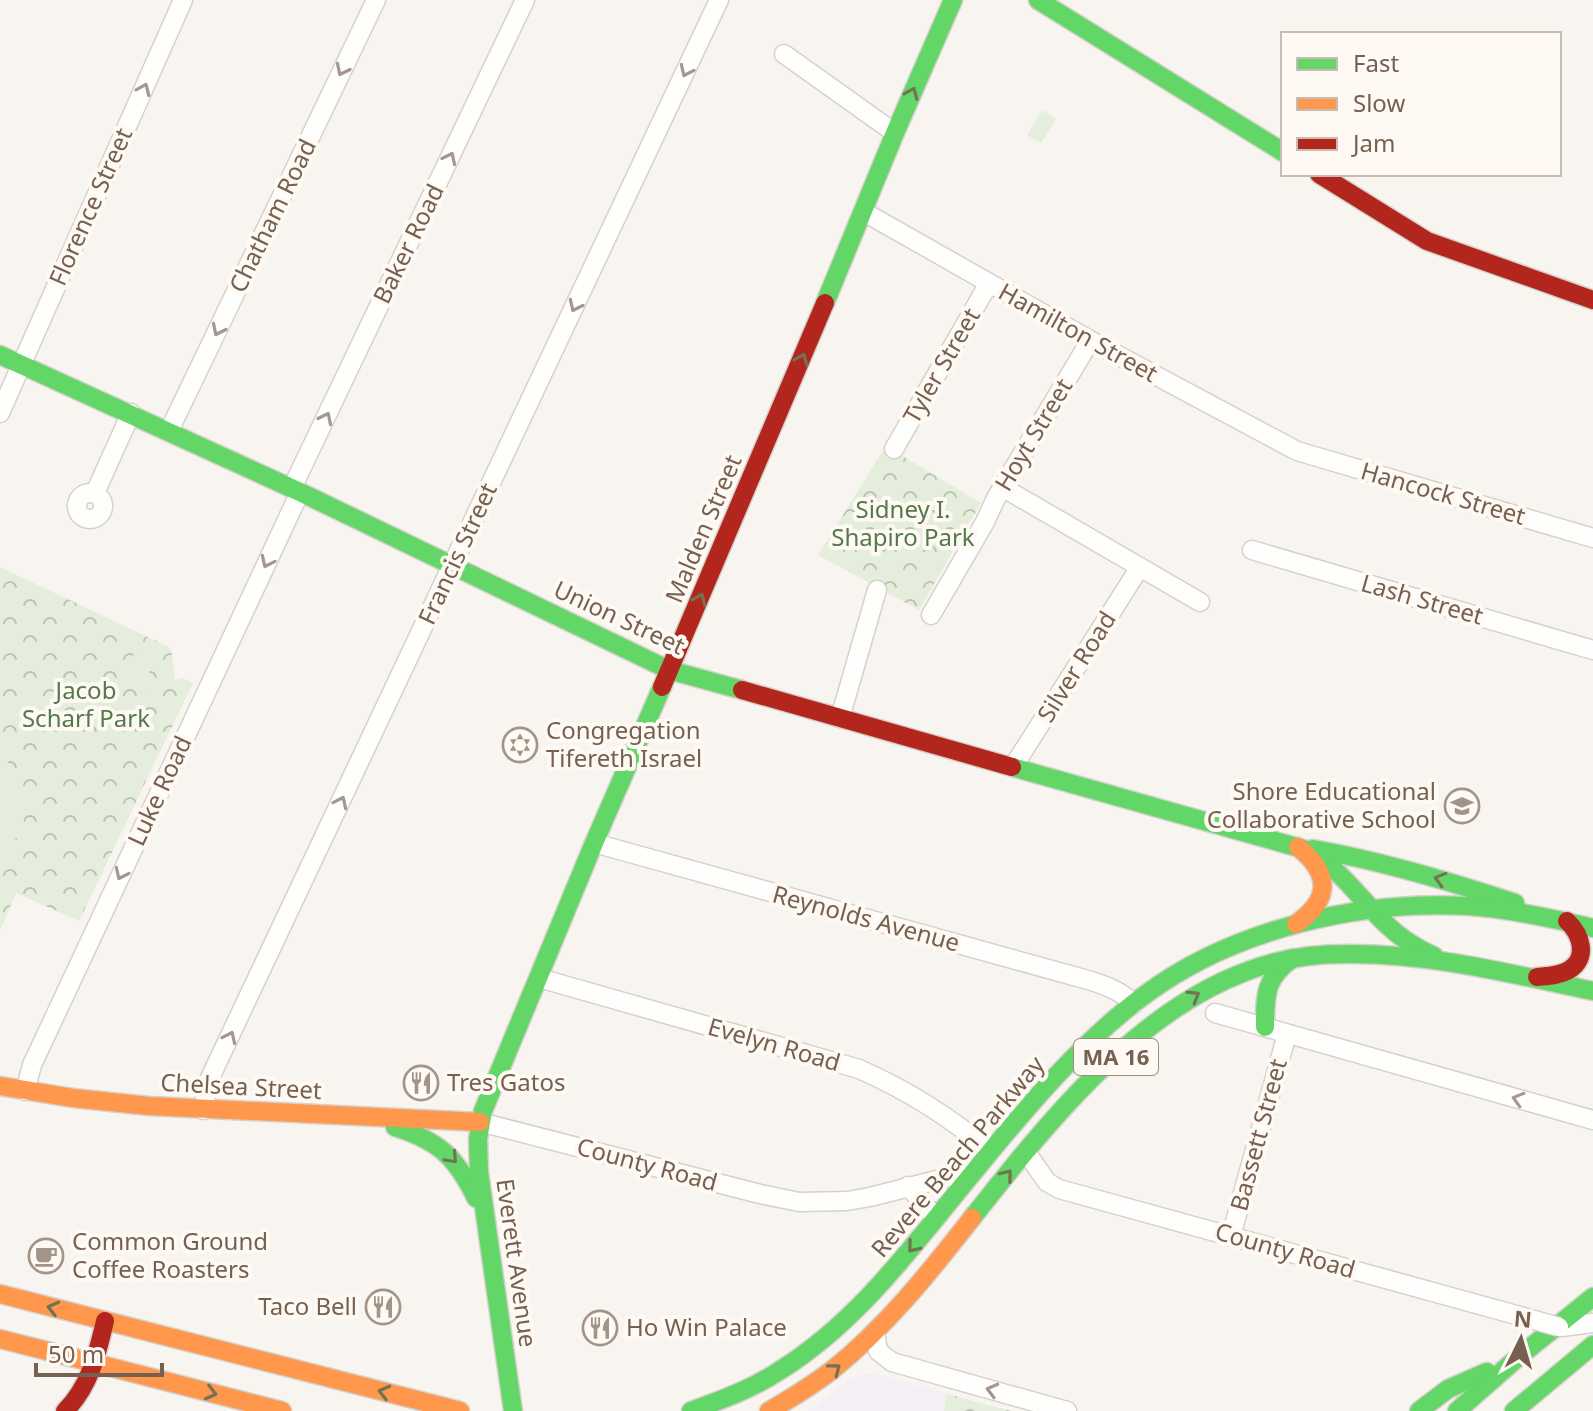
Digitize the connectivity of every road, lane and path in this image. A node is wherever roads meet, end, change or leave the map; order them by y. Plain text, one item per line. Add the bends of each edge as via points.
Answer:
1 (183, 0) edge
2 (376, 0) edge
3 (525, 0) edge
4 (719, 0) edge
5 (953, 0) edge
6 (1038, 0) edge
7 (784, 54) dead end
8 (895, 133) junction
9 (1281, 151) edge
10 (1322, 176) edge
11 (864, 212) junction
12 (989, 283) junction
13 (1593, 300) edge
14 (1090, 341) junction
15 (0, 355) edge
16 (21, 365) junction
17 (0, 413) edge
18 (131, 413) junction
19 (169, 431) junction
20 (894, 449) dead end
21 (1294, 450) joint
22 (1002, 487) junction
23 (296, 490) junction
24 (95, 493) dead end
25 (1593, 538) edge
26 (1252, 550) dead end
27 (453, 565) junction
28 (1140, 567) junction
29 (877, 590) dead end
30 (1200, 602) dead end
31 (931, 615) dead end
32 (1593, 650) edge
33 (669, 670) junction
34 (840, 718) junction
35 (1013, 767) junction
36 (594, 843) junction
37 (1298, 847) junction
38 (1372, 909) junction
39 (1567, 921) junction
40 (1296, 924) junction
41 (1593, 928) edge
42 (1293, 958) junction
43 (1460, 965) junction
44 (1526, 977) junction
45 (539, 978) junction
46 (1593, 991) edge
47 (1134, 1004) junction
48 (1215, 1013) dead end
49 (1265, 1027) junction
50 (1287, 1034) junction
51 (0, 1086) edge
52 (25, 1091) junction
53 (203, 1110) junction
54 (357, 1117) junction
55 (1593, 1120) edge
56 (480, 1122) junction
57 (990, 1151) junction
58 (1026, 1152) junction
59 (974, 1170) junction
60 (908, 1186) junction
61 (936, 1218) junction
62 (485, 1221) junction
63 (1231, 1236) junction
64 (0, 1294) edge
65 (1593, 1297) edge
66 (105, 1321) junction
67 (1593, 1323) edge
68 (1559, 1327) junction
69 (875, 1332) junction
70 (1593, 1335) edge
71 (0, 1339) edge
72 (1593, 1345) edge
73 (1516, 1359) junction
74 (95, 1363) junction
75 (65, 1411) edge
76 (282, 1411) edge
77 (460, 1411) edge
78 (513, 1411) edge
79 (691, 1411) edge
80 (769, 1411) edge
81 (1067, 1411) edge
82 (1419, 1411) edge
83 (1457, 1411) edge
84 (1514, 1411) edge

16 -> 1 street, Florence Street
2 -> 19 street, Chatham Road
23 -> 3 street, Baker Road
4 -> 27 street, Francis Street
8 -> 5 main road, Malden Street
6 - 9 main road
7 - 8 street
8 - 11 main road, Malden Street
10 - 13 main road via 1431,243
11 - 12 street, Hamilton Street
33 -> 11 main road, Malden Street
12 - 14 street, Hamilton Street
12 - 20 street, Tyler Street
14 - 21 street, Hamilton Street
14 - 22 street, Hoyt Street
15 - 16 main road, Union Street
16 - 17 street, Florence Street
16 - 18 main road, Union Street
18 - 19 main road, Union Street
18 - 24 street
19 - 23 main road, Union Street
21 - 25 street, Hancock Street
22 - 28 street
22 - 31 street, Hoyt Street
23 - 27 main road, Union Street
23 -> 52 street, Luke Road via 32,1065
26 - 32 street, Lash Street
27 - 33 main road, Union Street
53 -> 27 street, Francis Street via 209,1080
28 - 30 street
28 - 35 street, Silver Road
29 - 34 street
33 - 34 main road, Union Street
33 - 36 main road, Malden Street
34 - 35 main road, Union Street
35 - 37 main road, Union Street
36 - 45 main road, Malden Street
36 - 47 street, Reynolds Avenue via 1088,980
37 - 38 main road, Union Street via 1327,862
39 -> 37 main road, Union Street via 1442,880
37 - 40 main road via 1318,866 1323,886 1319,905
38 - 39 main road, Revere Beach Parkway / MA 16 via 1467,905
38 - 40 main road, Revere Beach Parkway / MA 16
38 - 43 main road, Union Street via 1405,941
39 - 41 main road, Revere Beach Parkway / MA 16
39 - 44 main road via 1581,939 1577,962 1560,974
40 - 47 main road, Revere Beach Parkway / MA 16 via 1206,958
42 - 43 main road, Revere Beach Parkway / MA 16 via 1376,956
42 - 49 main road via 1270,980
58 -> 42 main road, Revere Beach Parkway / MA 16 via 1097,1076 1167,1014 1218,983
43 - 44 main road, Revere Beach Parkway / MA 16
44 - 46 main road, Revere Beach Parkway / MA 16
45 - 56 main road, Malden Street
45 - 57 street, Evelyn Road via 859,1069 932,1107
47 - 57 main road, Revere Beach Parkway / MA 16 via 1060,1073
48 - 49 street
49 - 50 street
55 -> 50 street
50 - 63 street, Bassett Street
51 - 52 main road, Chelsea Street
52 - 53 main road, Chelsea Street
53 - 54 main road, Chelsea Street
54 - 56 main road, Chelsea Street
54 -> 62 main road via 419,1134 443,1148 463,1171
56 - 60 street, County Road via 788,1200 847,1201
56 - 62 main road, Everett Avenue
57 - 59 main road, Revere Beach Parkway / MA 16
58 - 63 street, County Road via 1047,1182 1059,1189
69 -> 58 main road, Revere Beach Parkway / MA 16
59 - 60 street, County Road
59 - 61 main road, Revere Beach Parkway / MA 16
60 - 61 street
61 -> 79 main road, Revere Beach Parkway / MA 16 via 881,1286 814,1349 762,1382
62 - 78 main road, Everett Avenue
63 - 68 street, County Road, bridge
66 -> 64 main road
65 - 73 main road
66 - 74 main road
77 -> 66 main road
67 - 68 street, County Road
68 - 70 street, County Road
80 -> 69 main road, Revere Beach Parkway / MA 16 via 829,1373
81 -> 69 street via 892,1362 878,1351
71 - 74 main road
72 - 84 main road
73 - 82 main road via 1448,1389
73 - 83 main road
74 - 75 main road via 85,1389
74 -> 76 main road

